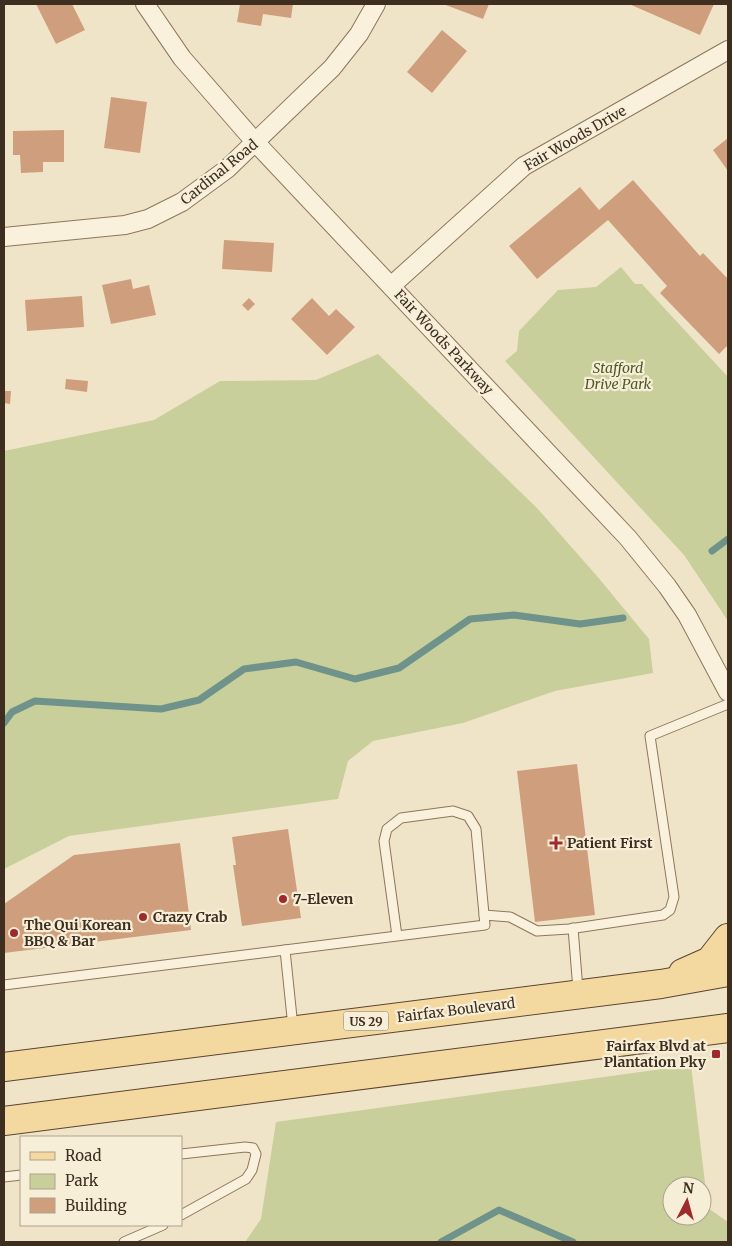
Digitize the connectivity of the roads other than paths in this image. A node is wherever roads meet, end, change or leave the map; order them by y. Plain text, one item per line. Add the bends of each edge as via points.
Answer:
1 (145, 4) edge
2 (376, 4) edge
3 (728, 50) edge
4 (256, 143) junction
5 (4, 237) edge
6 (391, 286) junction
7 (728, 692) edge
8 (728, 704) edge
9 (484, 915) junction
10 (573, 928) junction
11 (397, 936) junction
12 (728, 938) edge
13 (285, 950) junction
14 (728, 972) edge
15 (661, 984) junction
16 (4, 985) edge
17 (579, 994) junction
18 (728, 1028) edge
19 (294, 1031) junction
20 (4, 1067) edge
21 (4, 1121) edge
22 (182, 1154) edge
23 (20, 1175) edge
24 (4, 1177) edge
25 (182, 1214) edge
26 (161, 1226) edge
27 (124, 1242) edge

1 - 4 street, Fair Woods Parkway via 182,58
2 - 4 street, Cardinal Road via 338,62
3 - 6 street, Fair Woods Drive via 524,166
4 - 5 street, Cardinal Road via 182,202 148,219 102,229
4 - 6 street, Fair Woods Parkway
6 - 7 street, Fair Woods Parkway via 628,538 686,615
8 - 10 lane via 650,736 674,897 670,910 663,914
9 - 10 lane via 510,916 537,931
9 - 11 lane via 485,925
9 - 11 lane via 476,829 468,816 453,811 401,818 387,828 384,841
10 - 17 lane
11 - 13 lane
12 - 15 main road via 710,961
13 - 16 lane
13 - 19 lane
14 - 15 main road, Fairfax Boulevard / US 29
15 - 17 main road, Fairfax Boulevard / US 29
17 - 19 main road, Fairfax Boulevard / US 29
18 - 21 main road
19 - 20 main road, Fairfax Boulevard / US 29
22 - 25 lane via 245,1147 253,1148 256,1154 246,1179
23 - 24 lane
26 - 27 lane

